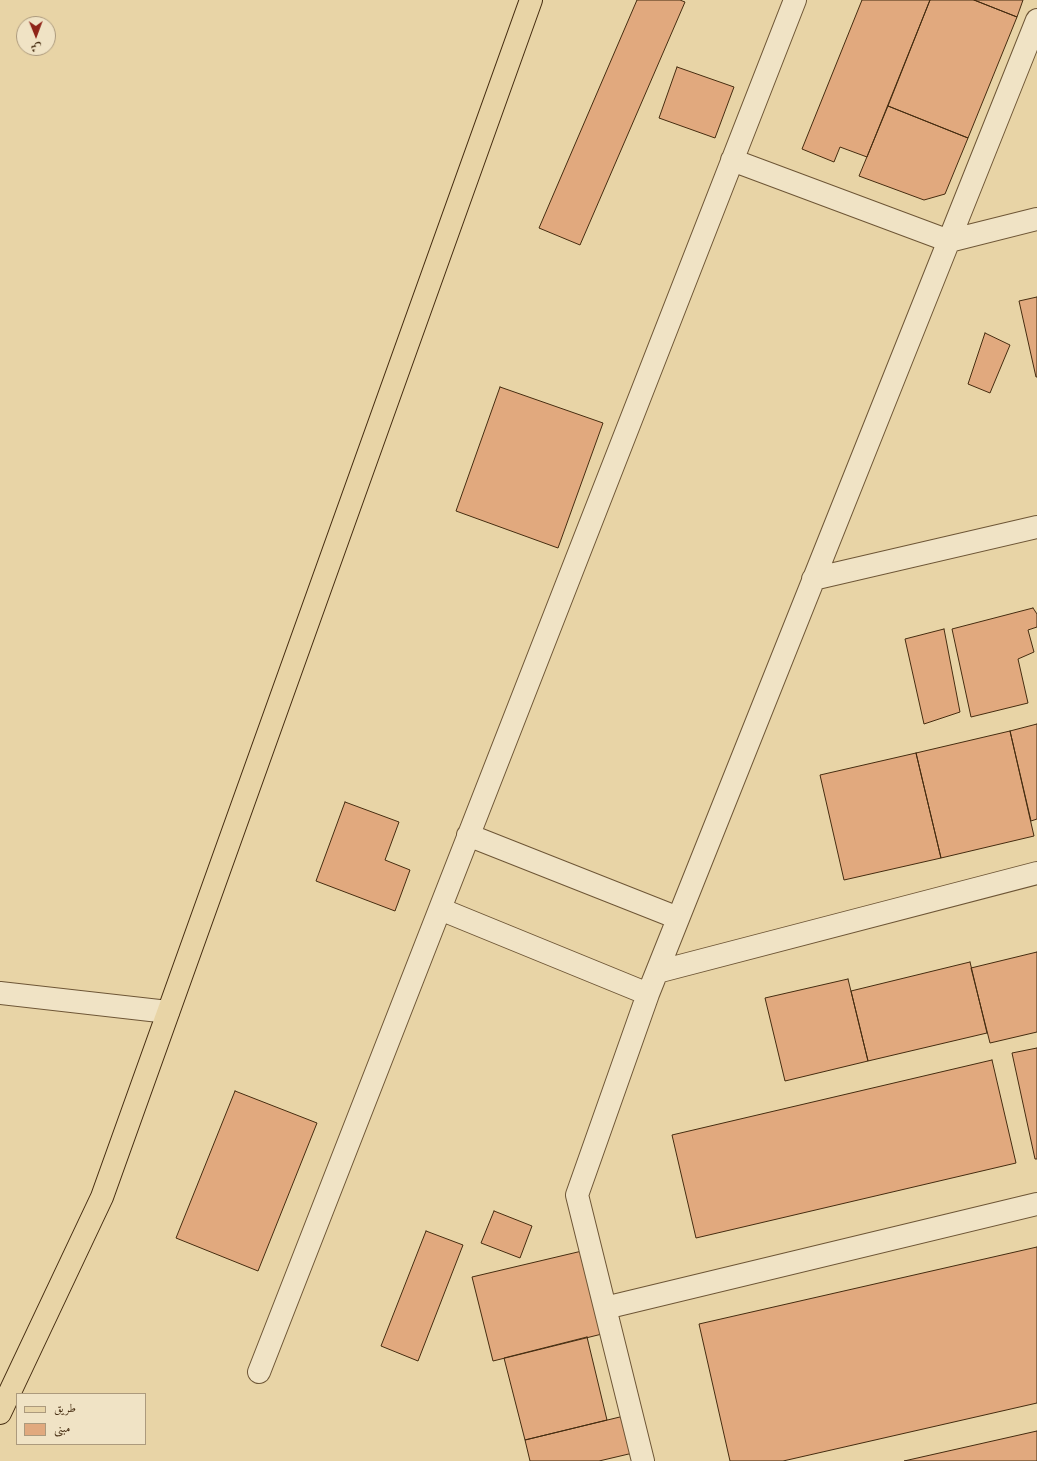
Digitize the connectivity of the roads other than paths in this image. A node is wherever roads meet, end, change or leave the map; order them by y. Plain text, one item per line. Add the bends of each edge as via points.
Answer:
1 (531, 0) edge
2 (794, 0) edge
3 (1037, 20) edge
4 (732, 160) junction
5 (1037, 219) edge
6 (949, 241) junction
7 (1037, 527) edge
8 (813, 579) junction
9 (468, 835) junction
10 (1037, 873) edge
11 (440, 909) junction
12 (678, 918) junction
13 (656, 972) junction
14 (0, 993) edge
15 (648, 994) junction
16 (168, 1012) junction
17 (1037, 1204) edge
18 (605, 1308) junction
19 (259, 1372) dead end
20 (0, 1413) edge
21 (643, 1461) edge

1 - 16 main road
2 - 4 street
3 - 6 street
4 - 6 street
4 - 9 street
5 - 6 street
6 - 8 street
7 - 8 street
8 - 12 street
9 - 11 street
9 - 12 street
10 - 13 street
11 - 15 street
11 - 19 street
12 - 13 street
13 - 15 street
14 - 16 street
15 - 18 street via 577,1195
16 - 20 main road via 102,1197
17 - 18 street
18 - 21 street

